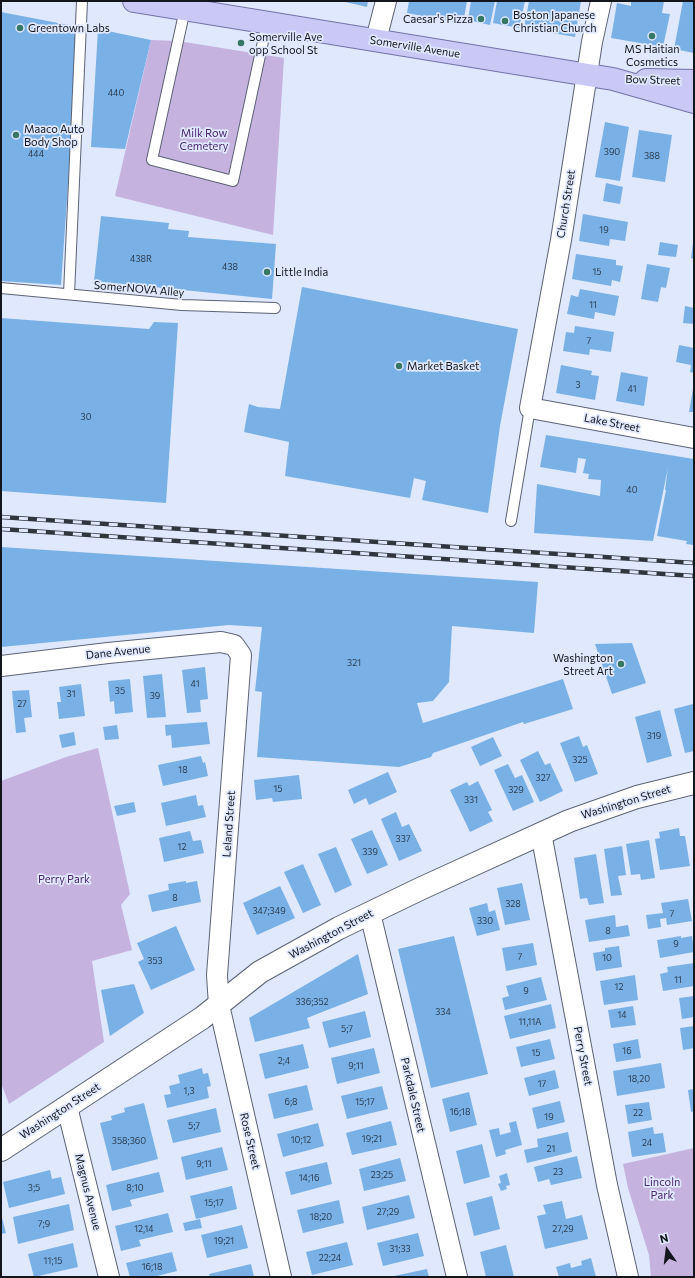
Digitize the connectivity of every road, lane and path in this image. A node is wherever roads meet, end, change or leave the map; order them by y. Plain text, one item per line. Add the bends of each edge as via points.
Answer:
1 (82, 1) edge
2 (134, 1) edge
3 (386, 1) edge
4 (601, 1) edge
5 (177, 6) edge
6 (267, 23) junction
7 (376, 40) junction
8 (587, 75) junction
9 (613, 79) junction
10 (694, 81) edge
11 (694, 102) edge
12 (1, 288) edge
13 (69, 294) junction
14 (275, 308) dead end
15 (530, 408) junction
16 (694, 438) edge
17 (511, 521) dead end
18 (234, 645) joint
19 (1, 666) edge
20 (694, 783) edge
21 (541, 834) junction
22 (370, 913) junction
23 (219, 1005) junction
24 (67, 1106) junction
25 (1, 1150) edge
26 (109, 1277) edge
27 (281, 1277) edge
28 (457, 1277) edge
29 (628, 1277) edge

1 - 13 lane
2 - 5 main road, Somerville Avenue
3 - 7 street
4 - 8 street, Church Street
5 - 6 main road, Somerville Avenue
5 - 6 lane via 152,160 232,181
6 - 7 main road, Somerville Avenue
7 - 8 main road, Somerville Avenue
8 - 9 main road, Somerville Avenue
8 - 15 street, Church Street via 561,240
9 - 10 main road, Bow Street
9 - 11 main road, Somerville Avenue
12 - 13 lane, SomerNOVA Alley
13 - 14 lane, SomerNOVA Alley via 182,305
15 - 16 street, Lake Street
15 - 17 lane
18 - 19 street, Dane Avenue via 221,642
18 - 23 street, Leland Street via 241,655 217,975
20 - 21 main road, Washington Street via 614,805
21 - 22 main road, Washington Street
21 - 29 street, Perry Street
22 - 23 main road, Washington Street via 270,966
22 - 28 street, Parkdale Street
23 - 24 main road, Washington Street
23 - 27 street, Rose Street
24 - 25 main road, Washington Street
24 - 26 street, Magnus Avenue

